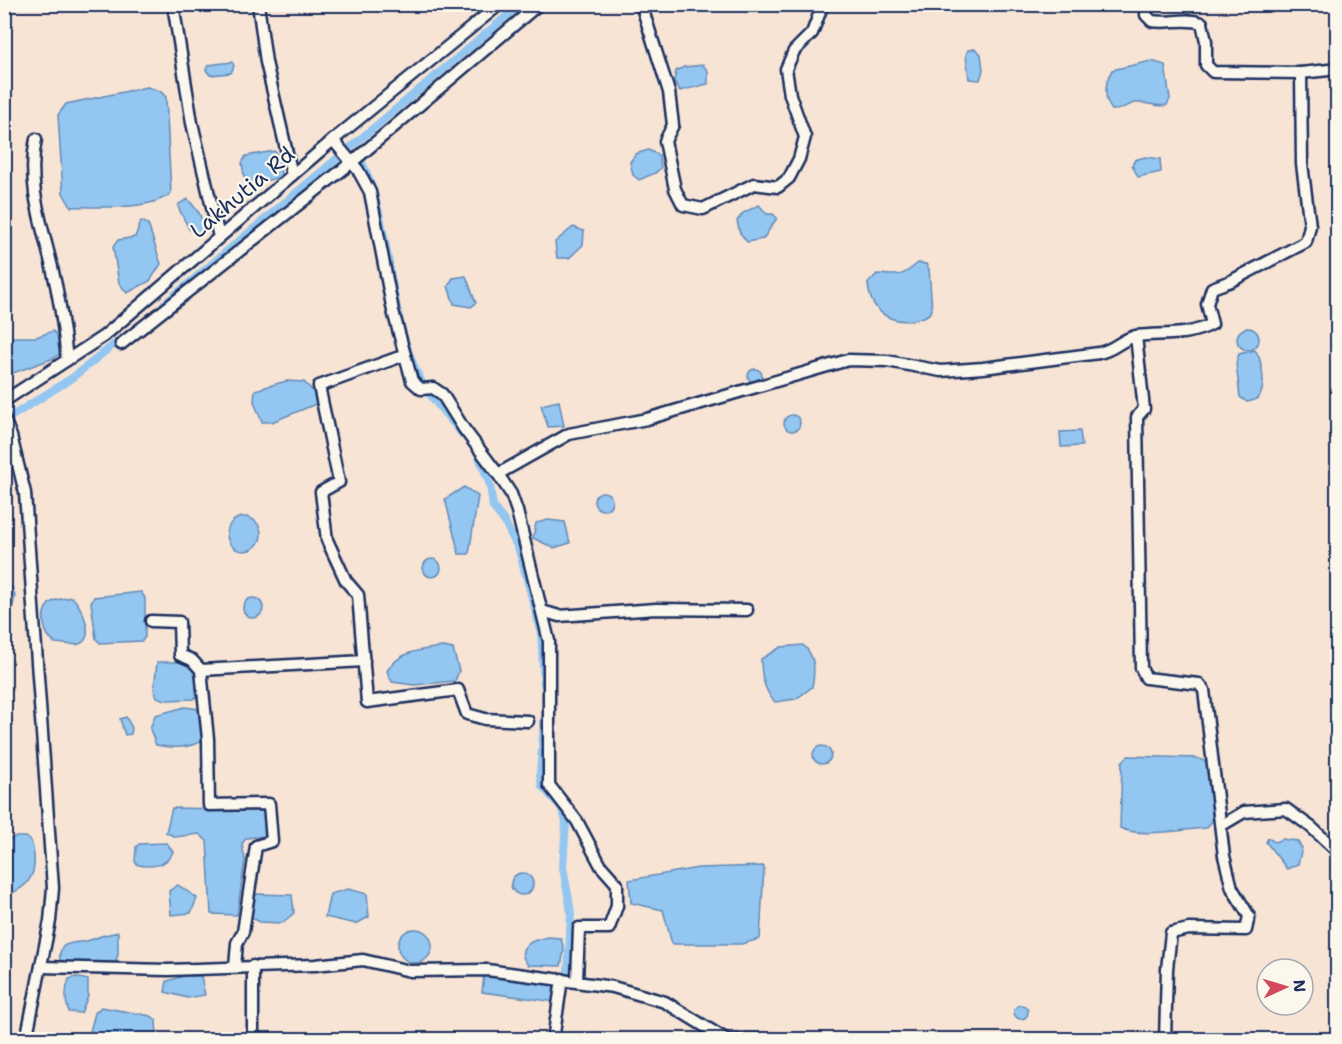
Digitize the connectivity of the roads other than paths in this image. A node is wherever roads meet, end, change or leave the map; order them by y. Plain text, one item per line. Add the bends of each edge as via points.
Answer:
1 (173, 4) edge
2 (258, 4) edge
3 (500, 4) edge
4 (539, 4) edge
5 (640, 4) edge
6 (823, 4) edge
7 (1147, 4) edge
8 (1338, 69) edge
9 (1301, 73) junction
10 (36, 139) dead end
11 (333, 140) junction
12 (351, 163) junction
13 (292, 175) junction
14 (219, 237) junction
15 (1137, 336) junction
16 (122, 344) dead end
17 (405, 355) junction
18 (67, 360) junction
19 (4, 401) edge
20 (4, 419) edge
21 (498, 474) junction
22 (747, 610) dead end
23 (542, 611) junction
24 (152, 621) dead end
25 (364, 661) junction
26 (201, 670) junction
27 (528, 722) dead end
28 (1222, 825) junction
29 (1338, 852) edge
30 (253, 966) junction
31 (41, 967) junction
32 (235, 967) junction
33 (562, 979) junction
34 (577, 981) junction
35 (26, 1040) edge
36 (253, 1040) edge
37 (553, 1040) edge
38 (727, 1040) edge
39 (733, 1040) edge
40 (769, 1040) edge
41 (1165, 1040) edge

1 - 14 street via 192,123
2 - 13 street via 266,62
3 - 11 street, Lakhutia Rd
4 - 12 street
5 - 6 street via 669,92 673,125 665,141 675,189 683,205 703,209 740,189 754,184 777,187 789,178 805,137 786,69 794,51 812,33
7 - 9 street via 1146,15 1152,21 1202,22 1206,65 1213,72
8 - 9 street
9 - 15 street via 1302,164 1310,226 1306,242 1212,288 1208,304 1212,324 1167,336
10 - 18 street via 32,159 34,194 59,303
11 - 12 street
11 - 13 street, Lakhutia Rd
12 - 16 street
12 - 17 street via 370,192
13 - 14 street, Lakhutia Rd
14 - 18 street, Lakhutia Rd via 104,336
15 - 21 street via 1123,340 1116,349 1099,353 983,368 941,371 848,360 647,419 569,434
15 - 28 street via 1144,410 1137,417 1141,668 1146,678 1198,684 1204,690
17 - 21 street via 412,381 421,389 434,388 442,394
17 - 25 street via 319,386 339,482 321,492 327,540 345,581 358,595
18 - 19 street, Lakhutia Rd
20 - 31 street via 25,493 46,762 53,888
21 - 23 street via 517,511
22 - 23 street via 656,609 559,616
23 - 34 street via 549,641 549,785 577,821 601,867 617,884 617,906 609,928 579,928
24 - 26 street via 179,622 180,655
25 - 26 street
25 - 27 street via 367,702 458,690 467,714
26 - 32 street via 208,739 208,805 269,804 272,842 256,846
28 - 29 street via 1244,812 1286,809
28 - 41 street via 1232,888 1249,916 1246,930 1189,929 1171,933
30 - 32 street
30 - 33 street via 363,960 410,970 487,970
30 - 36 street
31 - 32 street
31 - 35 street
33 - 34 street
33 - 37 street
34 - 38 street via 665,1002
39 - 40 street

